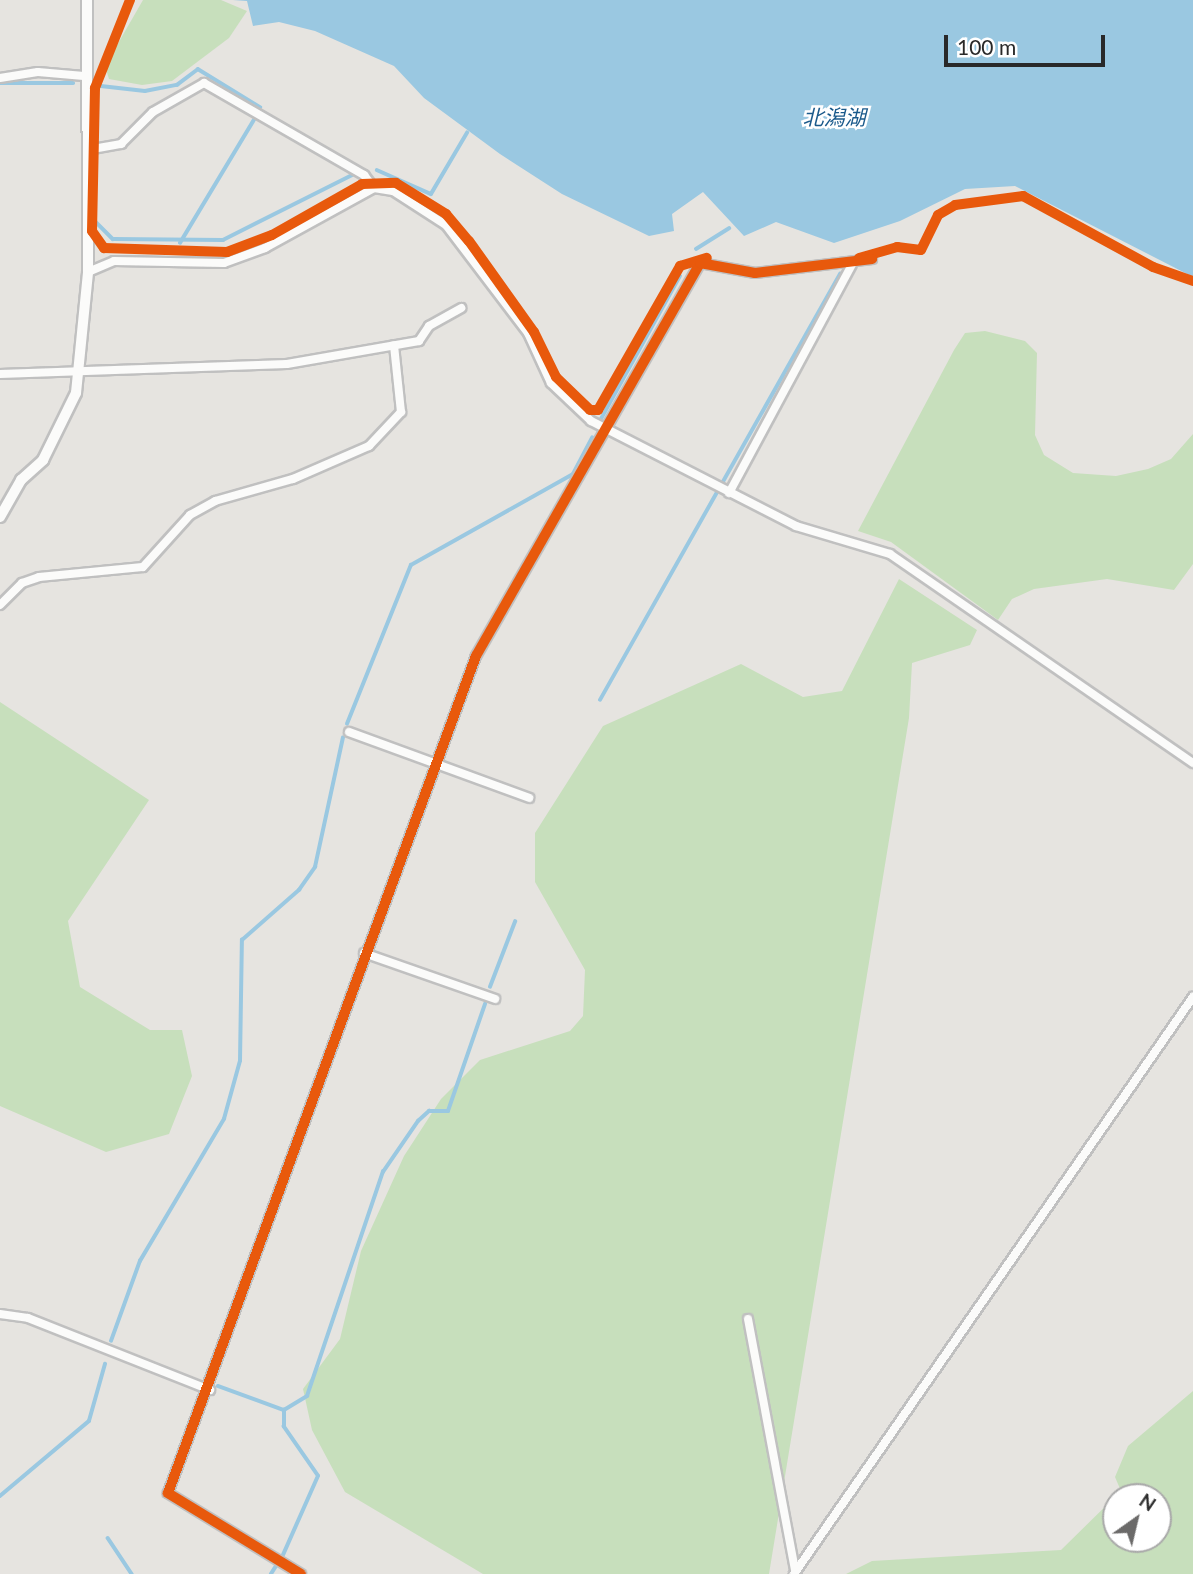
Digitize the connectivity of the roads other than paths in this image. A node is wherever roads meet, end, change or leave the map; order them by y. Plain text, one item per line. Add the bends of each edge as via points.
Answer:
1 (87, 0) edge
2 (84, 76) junction
3 (0, 78) edge
4 (87, 150) junction
5 (374, 188) junction
6 (873, 259) dead end
7 (852, 265) junction
8 (88, 272) junction
9 (461, 308) dead end
10 (394, 345) junction
11 (80, 367) junction
12 (0, 374) edge
13 (606, 429) junction
14 (729, 493) junction
15 (0, 517) edge
16 (0, 605) edge
17 (349, 732) dead end
18 (436, 762) junction
19 (1193, 763) edge
20 (529, 798) dead end
21 (364, 953) junction
22 (1193, 997) edge
23 (495, 999) dead end
24 (0, 1314) edge
25 (748, 1319) dead end
26 (210, 1390) junction
27 (794, 1573) edge
28 (301, 1574) edge

1 - 2 street
2 - 3 street via 38,72
2 - 4 street
4 - 5 street via 121,144 153,112 204,83 364,175
4 - 8 street
5 - 8 street via 265,248 224,262 114,261
5 - 13 street via 393,191 446,225 528,333 551,383
6 - 7 street
7 - 13 street via 755,273 700,263
7 - 14 street
8 - 11 street
9 - 10 street via 429,326 419,341
10 - 11 street via 216,370
10 - 16 street via 401,412 369,446 293,479 215,501 190,515 143,567 39,577 22,583
11 - 12 street
11 - 15 street via 64,426
13 - 14 street
13 - 18 street via 476,656
14 - 19 street via 796,526 890,554
17 - 18 street
18 - 20 street
18 - 21 street
21 - 23 street
21 - 26 street
22 - 27 street
24 - 26 street via 28,1318
25 - 27 street
26 - 28 street via 168,1493

